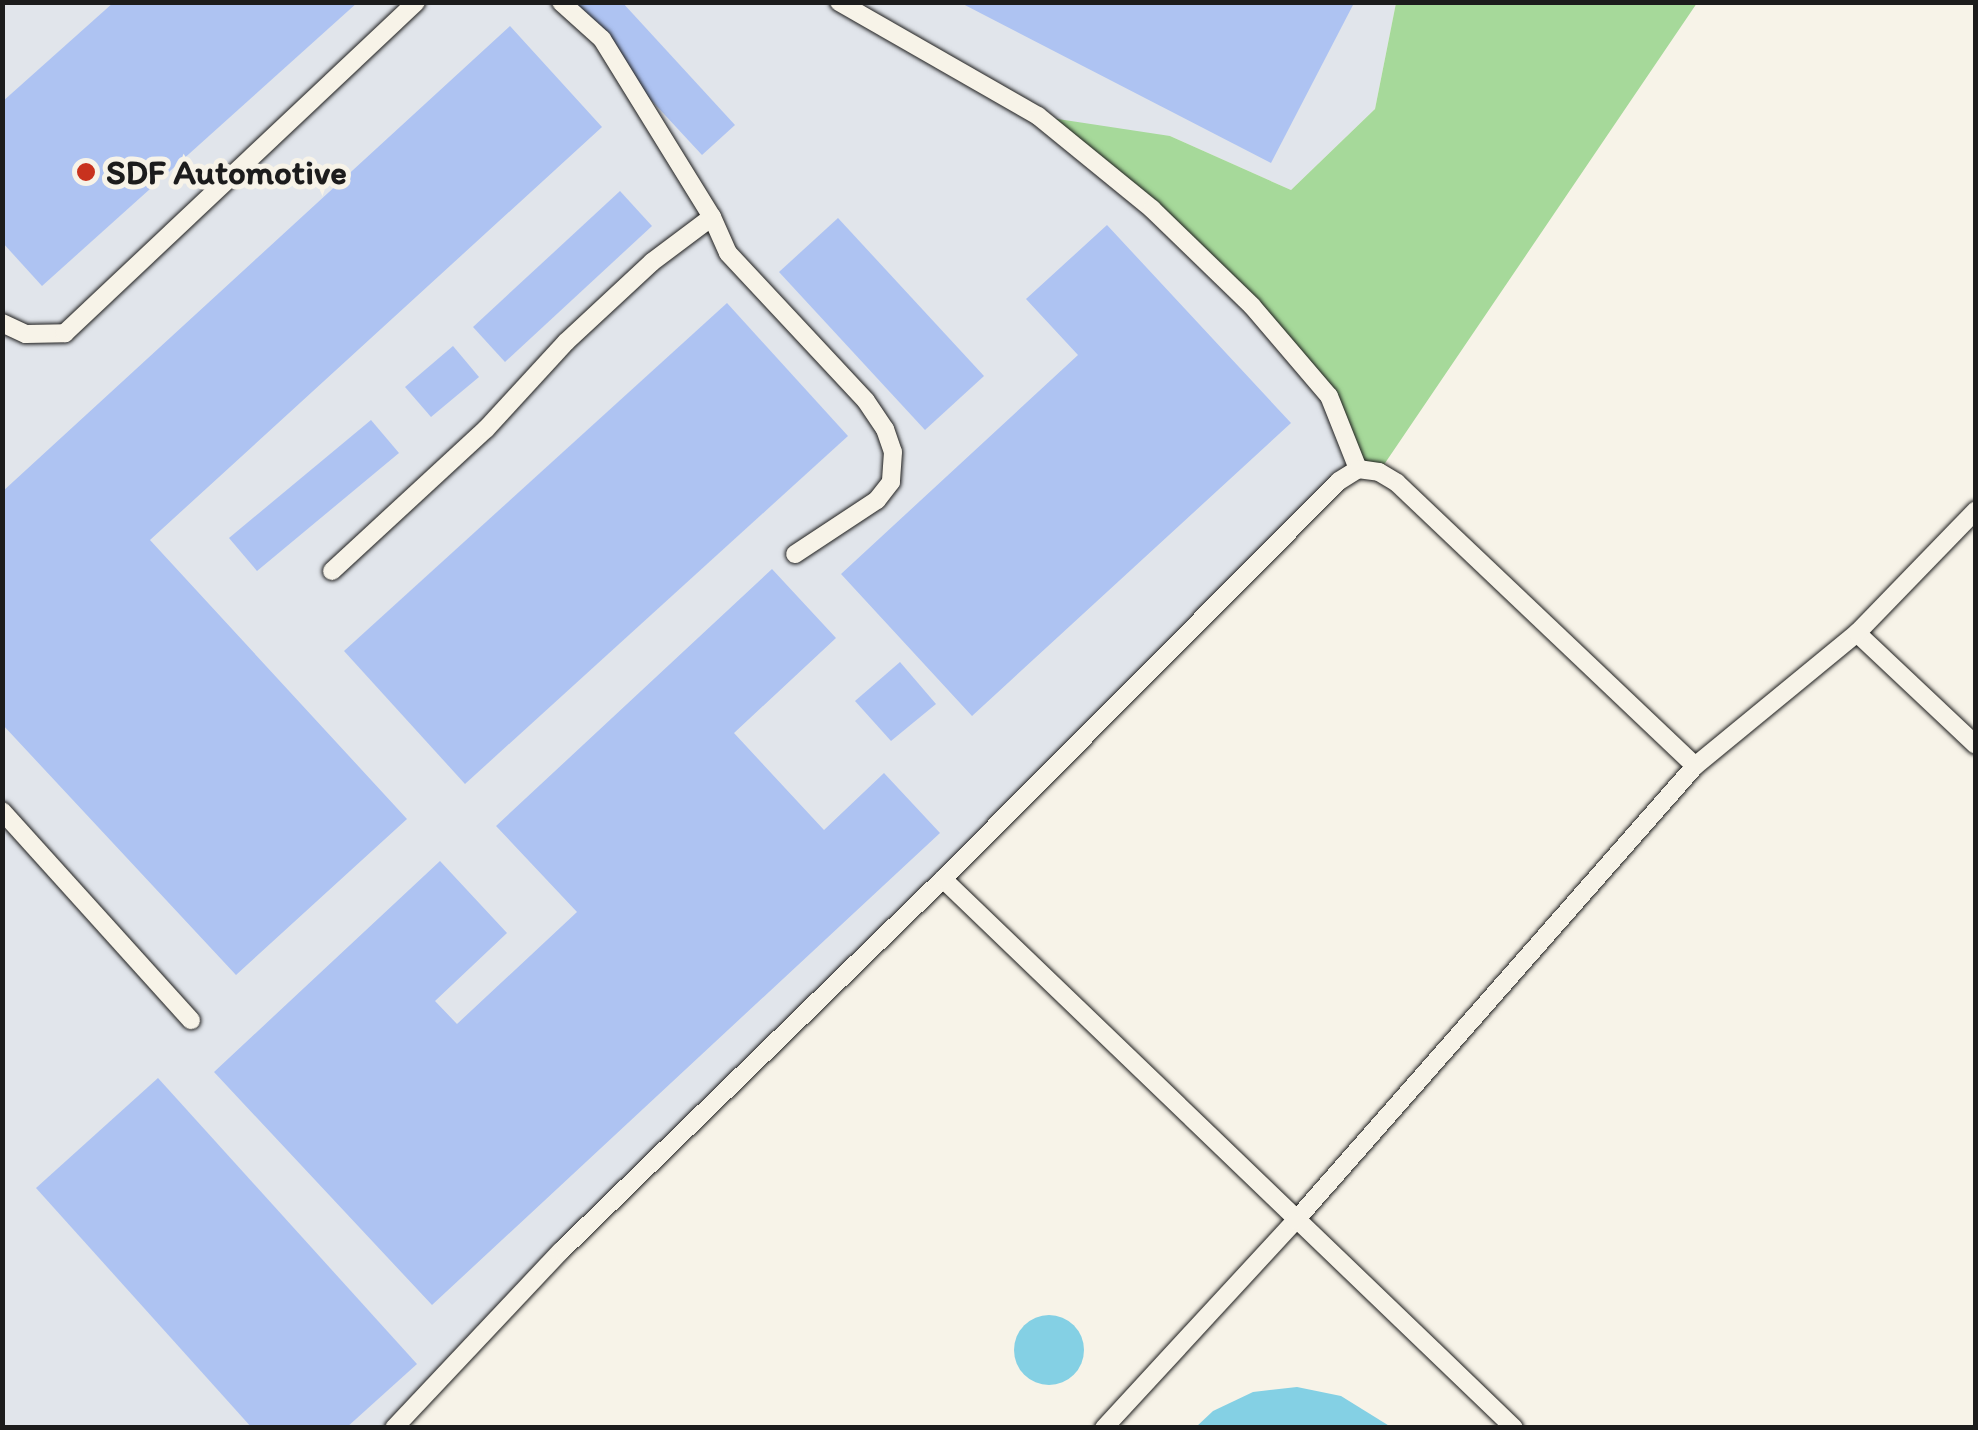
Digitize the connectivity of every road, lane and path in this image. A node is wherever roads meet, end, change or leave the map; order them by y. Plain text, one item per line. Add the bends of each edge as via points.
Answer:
1 (416, 2) edge
2 (561, 2) edge
3 (839, 2) edge
4 (712, 217) junction
5 (2, 323) edge
6 (1358, 469) junction
7 (1976, 510) edge
8 (795, 554) dead end
9 (332, 572) dead end
10 (1857, 632) junction
11 (1976, 745) edge
12 (1695, 766) junction
13 (2, 811) edge
14 (943, 879) junction
15 (191, 1020) dead end
16 (1296, 1220) junction
17 (394, 1428) edge
18 (1104, 1428) edge
19 (1514, 1428) edge

1 - 5 lane via 64,333 26,334
2 - 4 lane via 602,39
3 - 6 lane via 1038,116 1152,209 1252,306 1329,396
4 - 8 lane via 728,253 866,401 893,452 891,482 877,500
4 - 9 lane via 566,342 486,429
6 - 12 lane via 1397,483
6 - 14 lane
7 - 10 lane
10 - 11 lane
10 - 12 lane
12 - 16 lane
13 - 15 lane
14 - 16 lane
14 - 17 lane via 561,1251
16 - 18 lane
16 - 19 lane

